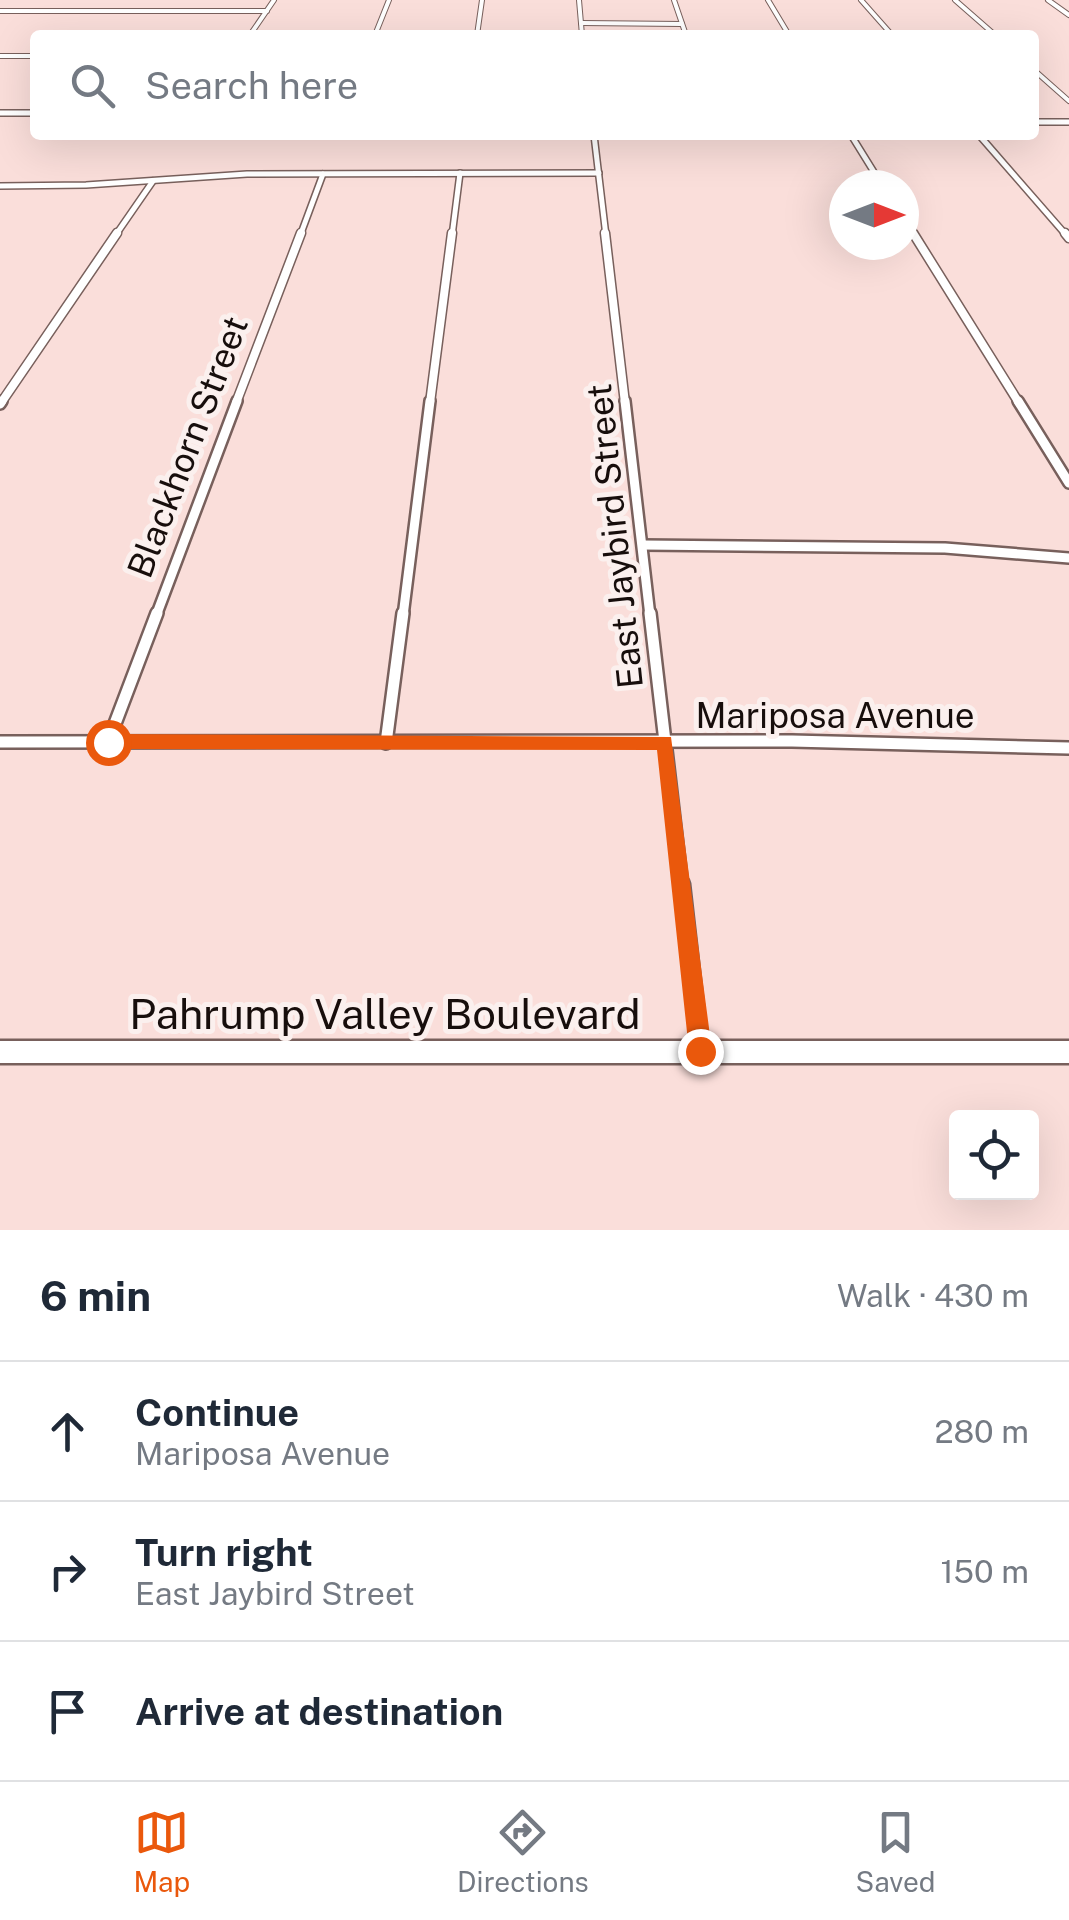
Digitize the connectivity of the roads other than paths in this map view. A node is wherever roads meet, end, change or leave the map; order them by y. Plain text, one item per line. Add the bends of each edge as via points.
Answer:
1 (274, 0) edge
2 (389, 0) edge
3 (482, 0) edge
4 (578, 0) edge
5 (674, 0) edge
6 (768, 0) edge
7 (861, 0) edge
8 (955, 0) edge
9 (1048, 0) edge
10 (0, 11) edge
11 (266, 11) junction
12 (1069, 15) edge
13 (581, 23) junction
14 (682, 24) junction
15 (253, 30) edge
16 (377, 30) edge
17 (478, 30) edge
18 (582, 30) edge
19 (684, 30) edge
20 (786, 30) edge
21 (888, 30) edge
22 (988, 30) edge
23 (0, 56) edge
24 (30, 56) edge
25 (1039, 74) edge
26 (1069, 101) edge
27 (0, 113) edge
28 (30, 113) edge
29 (1039, 122) edge
30 (1069, 122) edge
31 (595, 140) edge
32 (854, 140) edge
33 (983, 140) edge
34 (873, 170) edge
35 (323, 174) junction
36 (460, 174) junction
37 (599, 174) junction
38 (153, 180) junction
39 (0, 186) edge
40 (1069, 238) edge
41 (919, 243) edge
42 (0, 404) edge
43 (1069, 482) edge
44 (643, 546) junction
45 (1069, 558) edge
46 (0, 742) edge
47 (108, 742) junction
48 (386, 742) junction
49 (665, 742) junction
50 (1069, 748) edge
51 (700, 1051) junction
52 (1069, 1052) edge
53 (1, 1053) edge

1 - 11 street
2 - 16 street
3 - 17 street
4 - 13 street
5 - 14 street
6 - 20 street
7 - 21 street
8 - 22 street
9 - 12 street
10 - 11 street
11 - 15 street
13 - 14 street
13 - 18 street
14 - 19 street
23 - 24 street
25 - 26 street
27 - 28 street
29 - 30 street
31 - 37 street, East Jaybird Street
32 - 34 street
33 - 40 street
35 - 36 street
35 - 38 street
35 - 47 street, Blackhorn Street
36 - 37 street
36 - 48 street
37 - 44 street, East Jaybird Street
38 - 39 street
38 - 42 street
41 - 43 street
44 - 45 street via 945,548
44 - 49 street, East Jaybird Street
46 - 47 street, Mariposa Avenue
47 - 48 street, Mariposa Avenue
48 - 49 street, Mariposa Avenue
49 - 50 street, Mariposa Avenue
49 - 51 street, East Jaybird Street
51 - 52 main road, Pahrump Valley Boulevard
51 - 53 main road, Pahrump Valley Boulevard

